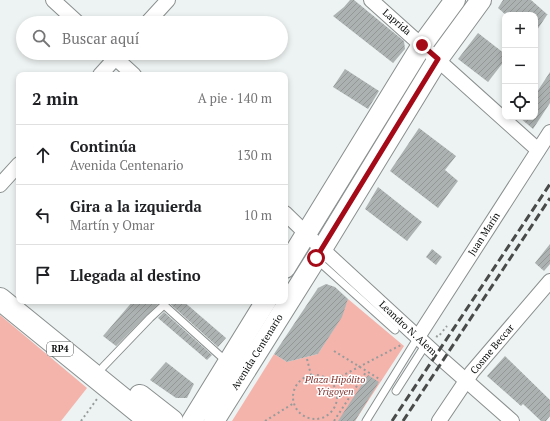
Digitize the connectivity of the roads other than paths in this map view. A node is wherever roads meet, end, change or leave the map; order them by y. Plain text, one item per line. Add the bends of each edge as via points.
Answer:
1 (53, 0) edge
2 (168, 0) edge
3 (371, 0) edge
4 (456, 0) edge
5 (481, 0) edge
6 (70, 16) edge
7 (153, 16) edge
8 (422, 45) junction
9 (438, 59) junction
10 (111, 60) edge
11 (120, 60) edge
12 (102, 72) edge
13 (131, 72) edge
14 (550, 132) edge
15 (538, 150) junction
16 (16, 167) edge
17 (0, 185) edge
18 (288, 216) edge
19 (306, 233) junction
20 (319, 254) junction
21 (288, 263) edge
22 (550, 281) edge
23 (0, 283) edge
24 (16, 296) edge
25 (0, 299) edge
26 (288, 303) edge
27 (26, 304) edge
28 (264, 304) edge
29 (288, 304) edge
30 (395, 330) dead end
31 (422, 340) junction
32 (227, 362) junction
33 (103, 367) junction
34 (466, 380) junction
35 (396, 391) dead end
36 (121, 399) junction
37 (136, 421) edge
38 (150, 421) edge
39 (172, 421) edge
40 (192, 421) edge
41 (214, 421) edge
42 (366, 421) edge
43 (439, 421) edge
44 (512, 421) edge

1 - 6 street
2 - 7 street
3 - 8 street, Laprida
4 - 8 main road
5 - 9 main road, Avenida Centenario
8 - 9 street, Laprida
8 - 19 main road
9 - 15 street, Laprida
9 - 20 main road, Avenida Centenario
10 - 12 street
11 - 13 street
14 - 15 street, Juan Marín
15 - 31 street, Juan Marín
16 - 17 street
18 - 19 street, Leandro N. Alem
19 - 20 street, Leandro N. Alem
19 - 21 main road
20 - 26 main road, Avenida Centenario
20 - 30 lane
20 - 31 street, Leandro N. Alem
22 - 34 street, Cosme Beccar
23 - 24 main road
25 - 36 main road, RP4
27 - 33 main road, RP4
28 - 32 main road, Avenida Centenario
29 - 41 main road, Avenida Centenario
31 - 34 street, Leandro N. Alem
31 - 35 lane
31 - 42 lane via 412,349
32 - 33 lane via 164,306
32 - 40 main road, Avenida Centenario
33 - 39 main road, RP4
34 - 43 street, Cosme Beccar
34 - 44 street, Leandro N. Alem
36 - 37 main road
36 - 38 main road, RP4

